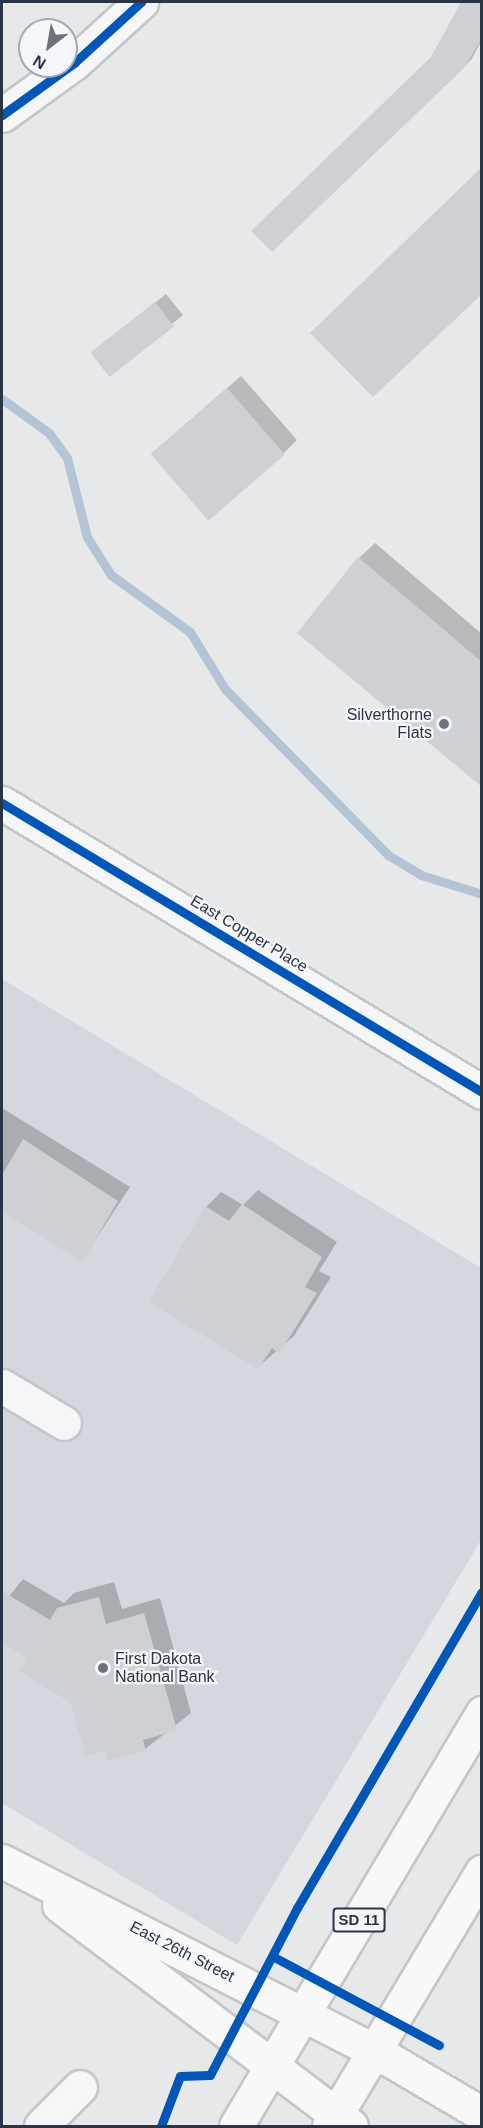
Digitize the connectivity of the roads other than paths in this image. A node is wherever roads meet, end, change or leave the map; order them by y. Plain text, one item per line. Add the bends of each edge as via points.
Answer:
1 (141, 2) edge
2 (2, 115) edge
3 (2, 803) edge
4 (482, 1092) edge
5 (2, 1386) edge
6 (64, 1423) dead end
7 (482, 1713) edge
8 (4, 1863) edge
9 (482, 1871) edge
10 (303, 2015) junction
11 (375, 2051) junction
12 (271, 2067) junction
13 (80, 2087) dead end
14 (482, 2114) edge
15 (338, 2123) edge
16 (41, 2127) edge
17 (236, 2127) edge

1 - 2 street via 74,63
3 - 4 street, East Copper Place
5 - 6 street
7 - 10 main road, SD 11
8 - 10 main road, East 26th Street
8 - 12 main road, East 26th Street
9 - 11 main road
10 - 11 main road, East 26th Street
10 - 12 main road, SD 11
11 - 14 main road, East 26th Street
11 - 15 main road
12 - 15 main road, East 26th Street
12 - 17 main road, SD 11
13 - 16 street

